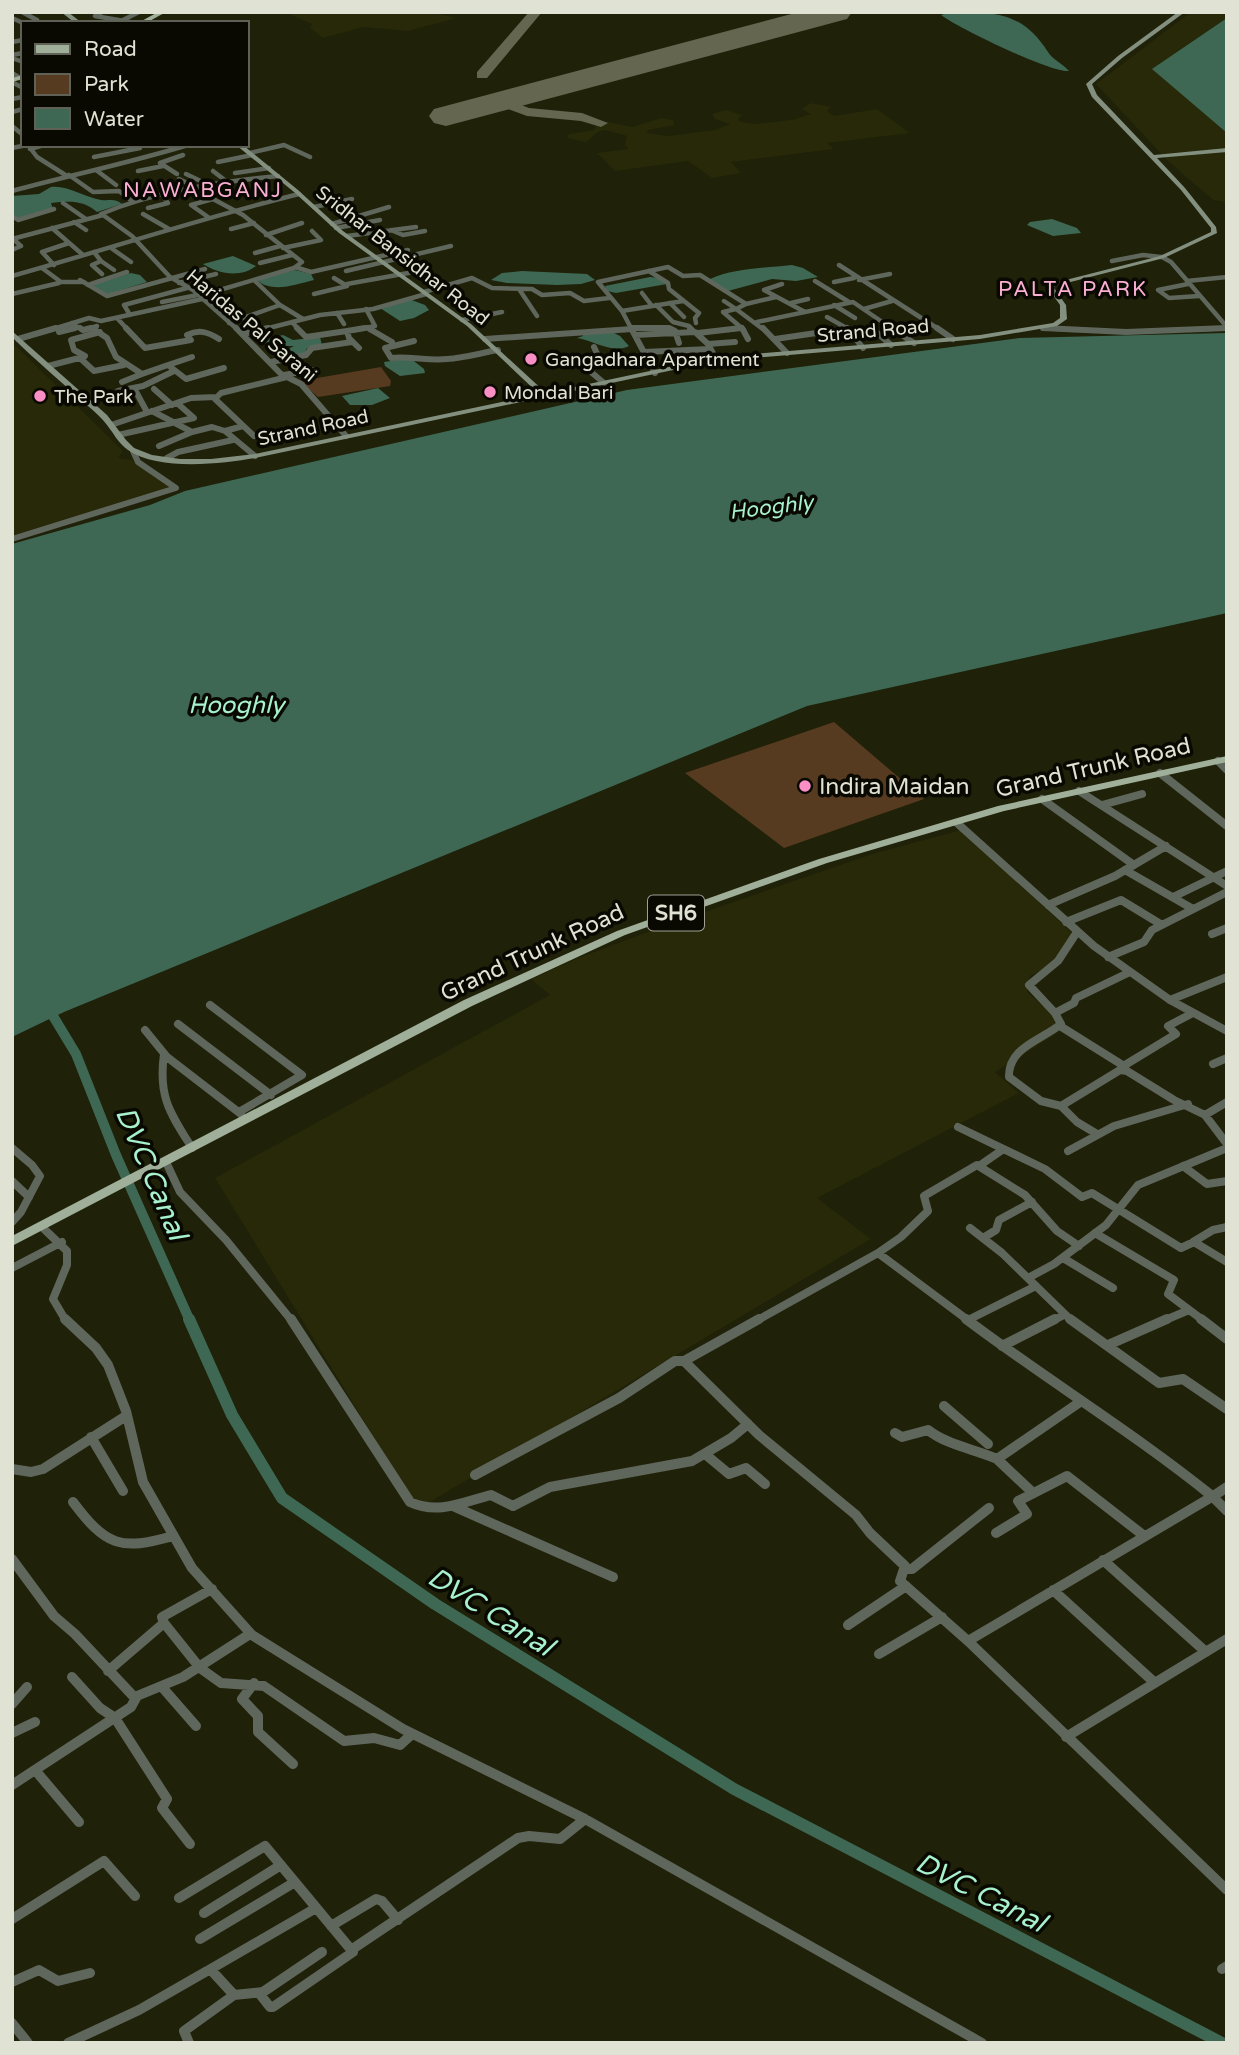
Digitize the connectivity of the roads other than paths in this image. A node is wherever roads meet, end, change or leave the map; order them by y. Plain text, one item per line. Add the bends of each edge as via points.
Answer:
1 (22, 12) edge
2 (102, 12) edge
3 (115, 12) edge
4 (139, 12) edge
5 (163, 12) edge
6 (1182, 12) edge
7 (130, 17) junction
8 (36, 21) edge
9 (122, 21) joint
10 (139, 21) edge
11 (143, 21) edge
12 (12, 74) edge
13 (17, 79) edge
14 (280, 140) dead end
15 (29, 147) edge
16 (139, 147) edge
17 (182, 147) edge
18 (1227, 150) edge
19 (247, 151) edge
20 (183, 155) dead end
21 (155, 156) junction
22 (94, 157) dead end
23 (310, 157) dead end
24 (1153, 157) junction
25 (167, 160) junction
26 (218, 162) dead end
27 (125, 164) junction
28 (163, 166) junction
29 (269, 168) junction
30 (96, 170) junction
31 (213, 172) dead end
32 (235, 173) dead end
33 (186, 174) dead end
34 (68, 175) junction
35 (278, 176) junction
36 (226, 181) junction
37 (116, 185) dead end
38 (209, 185) junction
39 (197, 188) junction
40 (12, 191) edge
41 (299, 194) junction
42 (162, 195) junction
43 (352, 200) dead end
44 (132, 201) junction
45 (63, 203) dead end
46 (314, 207) junction
47 (389, 207) dead end
48 (148, 208) dead end
49 (236, 210) junction
50 (52, 212) dead end
51 (101, 214) junction
52 (143, 214) dead end
53 (208, 217) junction
54 (14, 219) edge
55 (65, 219) dead end
56 (86, 219) junction
57 (380, 220) dead end
58 (74, 222) junction
59 (254, 223) junction
60 (302, 223) dead end
61 (334, 226) junction
62 (416, 227) dead end
63 (53, 228) junction
64 (169, 229) junction
65 (231, 229) dead end
66 (86, 230) dead end
67 (391, 230) junction
68 (312, 231) dead end
69 (425, 231) dead end
70 (266, 234) junction
71 (347, 236) junction
72 (13, 238) edge
73 (136, 240) junction
74 (69, 243) junction
75 (451, 246) dead end
76 (282, 247) junction
77 (110, 248) junction
78 (12, 250) edge
79 (408, 250) dead end
80 (94, 252) junction
81 (255, 253) dead end
82 (83, 255) junction
83 (292, 255) junction
84 (378, 256) junction
85 (1161, 257) junction
86 (101, 261) junction
87 (1112, 261) dead end
88 (131, 262) dead end
89 (385, 262) junction
90 (260, 263) dead end
91 (54, 265) junction
92 (839, 265) dead end
93 (295, 267) junction
94 (42, 268) junction
95 (205, 269) dead end
96 (114, 270) dead end
97 (425, 270) dead end
98 (346, 271) dead end
99 (649, 271) junction
100 (128, 272) dead end
101 (102, 274) dead end
102 (216, 274) dead end
103 (890, 274) dead end
104 (401, 275) junction
105 (12, 276) edge
106 (170, 277) junction
107 (1227, 277) edge
108 (334, 278) dead end
109 (857, 279) junction
110 (254, 280) junction
111 (815, 281) dead end
112 (84, 282) junction
113 (834, 282) dead end
114 (1187, 282) junction
115 (60, 283) junction
116 (149, 283) junction
117 (179, 283) junction
118 (323, 283) dead end
119 (782, 284) dead end
120 (347, 285) junction
121 (187, 288) junction
122 (332, 289) junction
123 (519, 289) junction
124 (126, 292) junction
125 (12, 293) edge
126 (165, 293) junction
127 (425, 293) junction
128 (642, 293) dead end
129 (113, 294) junction
130 (314, 294) dead end
131 (1199, 296) junction
132 (199, 297) junction
133 (776, 297) junction
134 (608, 298) junction
135 (808, 299) dead end
136 (139, 300) junction
137 (683, 301) junction
138 (724, 301) dead end
139 (892, 301) junction
140 (162, 302) dead end
141 (849, 302) junction
142 (670, 303) junction
143 (791, 303) junction
144 (127, 304) junction
145 (746, 304) junction
146 (280, 305) junction
147 (654, 305) junction
148 (834, 305) junction
149 (366, 309) junction
150 (736, 309) junction
151 (864, 309) junction
152 (622, 311) junction
153 (502, 312) dead end
154 (805, 312) junction
155 (337, 313) junction
156 (130, 315) junction
157 (537, 316) dead end
158 (684, 317) dead end
159 (827, 317) dead end
160 (117, 318) junction
161 (855, 318) dead end
162 (303, 319) junction
163 (97, 320) junction
164 (462, 320) junction
165 (292, 322) junction
166 (757, 322) junction
167 (72, 323) junction
168 (229, 323) junction
169 (696, 323) dead end
170 (79, 327) junction
171 (368, 327) junction
172 (1227, 327) edge
173 (92, 328) junction
174 (345, 328) junction
175 (741, 328) junction
176 (1043, 328) junction
177 (844, 329) dead end
178 (633, 331) junction
179 (875, 331) dead end
180 (60, 332) dead end
181 (100, 332) junction
182 (676, 332) junction
183 (695, 332) junction
184 (243, 334) junction
185 (15, 336) edge
186 (485, 339) junction
187 (748, 339) dead end
188 (775, 339) junction
189 (953, 339) junction
190 (219, 340) dead end
191 (414, 341) dead end
192 (352, 342) junction
193 (735, 342) dead end
194 (679, 343) dead end
195 (914, 343) junction
196 (394, 344) junction
197 (891, 345) junction
198 (709, 346) junction
199 (594, 347) dead end
200 (359, 348) dead end
201 (863, 348) junction
202 (498, 350) junction
203 (644, 352) junction
204 (788, 353) junction
205 (192, 357) dead end
206 (80, 358) junction
207 (716, 359) junction
208 (430, 360) junction
209 (271, 362) junction
210 (124, 365) junction
211 (168, 365) junction
212 (48, 366) junction
213 (435, 367) dead end
214 (224, 368) dead end
215 (312, 370) dead end
216 (174, 372) junction
217 (655, 373) junction
218 (142, 374) junction
219 (285, 376) junction
220 (122, 382) dead end
221 (604, 383) junction
222 (134, 388) junction
223 (154, 388) dead end
224 (118, 391) dead end
225 (543, 394) junction
226 (216, 397) junction
227 (175, 404) junction
228 (150, 412) junction
229 (172, 424) junction
230 (111, 425) junction
231 (243, 426) junction
232 (225, 431) junction
233 (192, 432) junction
234 (118, 435) junction
235 (254, 436) dead end
236 (346, 436) junction
237 (233, 440) junction
238 (159, 446) dead end
239 (133, 451) junction
240 (255, 456) junction
241 (167, 458) junction
242 (12, 539) edge
243 (1224, 763) edge
244 (1160, 773) junction
245 (1080, 791) junction
246 (1142, 794) dead end
247 (1042, 799) junction
248 (1102, 805) junction
249 (957, 823) junction
250 (1227, 826) edge
251 (1166, 846) junction
252 (1134, 865) junction
253 (1125, 870) junction
254 (1227, 871) edge
255 (1214, 877) junction
256 (1227, 886) edge
257 (1227, 892) edge
258 (1173, 897) junction
259 (1048, 905) junction
260 (1193, 909) junction
261 (1066, 922) junction
262 (1162, 925) junction
263 (1227, 928) edge
264 (1077, 932) junction
265 (1212, 934) dead end
266 (1108, 957) junction
267 (1129, 972) junction
268 (1227, 977) edge
269 (1170, 1000) junction
270 (210, 1005) dead end
271 (1055, 1013) junction
272 (1191, 1014) junction
273 (178, 1024) dead end
274 (1060, 1026) junction
275 (1226, 1029) edge
276 (145, 1030) dead end
277 (164, 1054) junction
278 (1227, 1058) edge
279 (1213, 1064) dead end
280 (1124, 1068) junction
281 (271, 1095) junction
282 (1227, 1102) edge
283 (1188, 1104) junction
284 (1062, 1106) junction
285 (242, 1115) junction
286 (1205, 1115) junction
287 (958, 1127) dead end
288 (1097, 1134) junction
289 (1227, 1146) edge
290 (12, 1147) edge
291 (192, 1148) junction
292 (1002, 1150) junction
293 (1068, 1151) dead end
294 (164, 1163) junction
295 (979, 1166) junction
296 (1183, 1166) junction
297 (12, 1181) edge
298 (1227, 1181) edge
299 (29, 1197) junction
300 (1031, 1202) junction
301 (1120, 1210) junction
302 (12, 1222) edge
303 (46, 1224) junction
304 (1227, 1227) edge
305 (970, 1228) dead end
306 (1095, 1233) junction
307 (983, 1238) junction
308 (12, 1242) edge
309 (62, 1242) junction
310 (1193, 1242) junction
311 (1079, 1246) junction
312 (878, 1252) junction
313 (1063, 1258) junction
314 (1227, 1262) edge
315 (12, 1268) edge
316 (1028, 1278) junction
317 (1036, 1286) junction
318 (1113, 1288) dead end
319 (1189, 1310) junction
320 (1064, 1315) junction
321 (968, 1320) junction
322 (1225, 1335) edge
323 (1108, 1345) junction
324 (1002, 1346) junction
325 (684, 1361) junction
326 (1080, 1402) junction
327 (944, 1406) dead end
328 (1227, 1409) edge
329 (126, 1416) junction
330 (748, 1424) junction
331 (895, 1433) dead end
332 (91, 1437) junction
333 (988, 1444) dead end
334 (705, 1454) junction
335 (997, 1459) junction
336 (12, 1469) edge
337 (475, 1475) dead end
338 (765, 1484) dead end
339 (1227, 1487) edge
340 (123, 1490) dead end
341 (1033, 1493) junction
342 (1214, 1496) junction
343 (73, 1502) dead end
344 (455, 1507) junction
345 (989, 1508) dead end
346 (1227, 1511) edge
347 (996, 1533) dead end
348 (1143, 1535) junction
349 (173, 1536) junction
350 (12, 1559) edge
351 (1102, 1560) junction
352 (904, 1569) junction
353 (613, 1577) dead end
354 (906, 1586) junction
355 (212, 1589) junction
356 (1052, 1590) junction
357 (942, 1617) junction
358 (164, 1623) junction
359 (848, 1625) dead end
360 (250, 1634) junction
361 (1227, 1639) edge
362 (968, 1640) junction
363 (1206, 1652) junction
364 (878, 1654) dead end
365 (200, 1668) junction
366 (108, 1671) junction
367 (72, 1677) dead end
368 (254, 1683) junction
369 (1154, 1683) junction
370 (27, 1687) dead end
371 (162, 1687) junction
372 (135, 1698) junction
373 (12, 1704) edge
374 (115, 1718) junction
375 (34, 1722) dead end
376 (196, 1726) dead end
377 (12, 1733) edge
378 (412, 1734) junction
379 (1066, 1737) junction
380 (293, 1764) dead end
381 (35, 1770) junction
382 (12, 1785) edge
383 (585, 1819) junction
384 (79, 1822) dead end
385 (190, 1844) dead end
386 (281, 1865) junction
387 (295, 1882) junction
388 (1227, 1890) edge
389 (135, 1896) dead end
390 (179, 1898) dead end
391 (316, 1908) junction
392 (204, 1913) dead end
393 (12, 1919) edge
394 (398, 1920) junction
395 (331, 1926) junction
396 (200, 1939) dead end
397 (351, 1950) junction
398 (323, 1952) dead end
399 (209, 1970) junction
400 (90, 1973) dead end
401 (12, 1982) edge
402 (259, 1993) junction
403 (234, 1995) junction
404 (12, 2023) edge
405 (28, 2043) edge
406 (68, 2043) edge
407 (189, 2043) edge
408 (982, 2043) edge

1 - 8 street
2 - 9 street via 94,16
3 - 7 street
4 - 7 street
5 - 11 main road
6 - 24 street via 1088,84
7 - 9 street
7 - 10 street
12 - 13 street
14 - 19 street
15 - 34 street
16 - 21 street
16 - 22 street
17 - 21 street
18 - 24 street
19 - 23 street via 284,145
19 - 26 street
19 - 29 street, Sridhar Bansidhar Road
20 - 25 street
21 - 25 street
21 - 27 street
24 - 85 street via 1214,228 1210,236
25 - 28 street via 161,162
27 - 28 street via 140,172
27 - 30 street
28 - 39 street
29 - 32 street
29 - 35 street, Sridhar Bansidhar Road
30 - 34 street
30 - 37 street
31 - 36 street
33 - 38 street
34 - 40 street
34 - 44 street via 93,192 118,191
35 - 36 street
35 - 41 street, Sridhar Bansidhar Road
36 - 38 street
38 - 39 street
39 - 42 street
41 - 46 street, Sridhar Bansidhar Road
41 - 49 street
42 - 44 street
42 - 48 street via 168,203
43 - 46 street
44 - 51 street
45 - 56 street
46 - 61 street, Sridhar Bansidhar Road
47 - 61 street
49 - 53 street
49 - 53 street via 213,199 191,205
49 - 59 street
50 - 54 street
51 - 56 street
51 - 73 street, Haridas Pal Sarani
52 - 64 street
53 - 64 street
55 - 63 street via 50,224
56 - 58 street
57 - 61 street
58 - 63 street
58 - 66 street
59 - 65 street
59 - 70 street
60 - 70 street
61 - 71 street, Sridhar Bansidhar Road
62 - 67 street
63 - 72 street
63 - 74 street
64 - 73 street
67 - 69 street via 403,235
67 - 71 street
68 - 76 street via 321,240
70 - 76 street
71 - 84 street, Sridhar Bansidhar Road
72 - 78 street via 21,246
73 - 77 street
73 - 106 street, Haridas Pal Sarani
74 - 82 street
74 - 91 street via 43,251
75 - 89 street
76 - 81 street
76 - 83 street
77 - 80 street
77 - 88 street
79 - 84 street
80 - 82 street
80 - 86 street
82 - 91 street
83 - 90 street
83 - 93 street via 302,262
84 - 89 street, Sridhar Bansidhar Road
84 - 93 street via 311,272
85 - 87 street via 1136,255
85 - 114 street
85 - 176 street via 1052,285 1064,318
86 - 96 street
86 - 101 street via 92,264
89 - 98 street
89 - 104 street, Sridhar Bansidhar Road
91 - 94 street
92 - 109 street
93 - 110 street
94 - 105 street
94 - 115 street
95 - 106 street
97 - 104 street
99 - 134 street via 598,282
99 - 137 street via 668,283
99 - 145 street via 665,267 683,276 698,274
100 - 112 street
102 - 117 street
103 - 109 street
104 - 120 street
104 - 127 street, Sridhar Bansidhar Road
106 - 116 street
106 - 117 street, Haridas Pal Sarani
107 - 114 street
108 - 120 street
109 - 113 street
109 - 139 street
110 - 132 street
110 - 146 street
111 - 141 street
112 - 115 street
112 - 129 street via 102,295
114 - 131 street
114 - 131 street via 1158,290 1169,298
115 - 125 street
116 - 124 street
116 - 126 street
117 - 121 street, Haridas Pal Sarani
118 - 122 street
119 - 133 street via 764,290
120 - 122 street
121 - 126 street
121 - 132 street, Haridas Pal Sarani
122 - 130 street
123 - 127 street via 488,287 472,278
123 - 134 street via 542,295 570,293 584,301
123 - 157 street
124 - 129 street
124 - 136 street
126 - 136 street
127 - 149 street
127 - 164 street, Sridhar Bansidhar Road
128 - 147 street
129 - 144 street
131 - 172 street
132 - 140 street
132 - 156 street
132 - 168 street, Haridas Pal Sarani
133 - 143 street
133 - 145 street
134 - 152 street
135 - 143 street
136 - 144 street
137 - 142 street
137 - 169 street via 699,313
138 - 150 street
139 - 151 street
139 - 189 street
141 - 148 street
141 - 151 street
142 - 147 street
142 - 158 street
143 - 154 street
144 - 156 street via 124,307
145 - 150 street
146 - 162 street
146 - 168 street
147 - 152 street
147 - 183 street via 673,322
148 - 154 street
148 - 161 street
149 - 155 street
149 - 171 street via 375,326
150 - 166 street
150 - 175 street via 723,312
151 - 195 street
152 - 178 street
153 - 164 street
154 - 166 street
155 - 162 street
155 - 174 street
156 - 160 street
159 - 201 street via 850,330
160 - 163 street
160 - 190 street via 145,348 191,340 190,332 206,332
162 - 165 street
163 - 167 street
163 - 173 street via 101,325
164 - 186 street, Sridhar Bansidhar Road
165 - 174 street via 306,337
165 - 184 street
166 - 188 street
167 - 170 street
167 - 185 street
168 - 184 street, Haridas Pal Sarani
170 - 173 street
170 - 180 street
171 - 174 street
171 - 196 street
172 - 176 street via 1126,332
173 - 181 street
174 - 192 street
175 - 183 street
175 - 187 street
176 - 189 street, Strand Road
177 - 188 street
178 - 182 street
178 - 186 street
178 - 203 street
179 - 197 street
181 - 206 street via 71,340 74,350 85,356
181 - 210 street
182 - 183 street
182 - 194 street
183 - 198 street
184 - 209 street, Haridas Pal Sarani
185 - 212 street
186 - 202 street, Sridhar Bansidhar Road
188 - 204 street
189 - 195 street, Strand Road
191 - 196 street
192 - 200 street
192 - 209 street via 312,348 306,355
193 - 198 street
195 - 197 street, Strand Road
196 - 208 street via 385,346 391,358
197 - 201 street, Strand Road
198 - 203 street
198 - 207 street
199 - 221 street via 599,358 591,372
201 - 204 street, Strand Road
202 - 208 street
202 - 225 street, Sridhar Bansidhar Road
203 - 217 street
204 - 207 street, Strand Road
205 - 211 street
206 - 210 street via 94,371
206 - 212 street
207 - 217 street, Strand Road
208 - 213 street
209 - 219 street, Haridas Pal Sarani
210 - 218 street
211 - 216 street
211 - 218 street
212 - 230 street
214 - 216 street via 186,379
215 - 219 street
216 - 222 street
217 - 221 street, Strand Road
218 - 220 street
219 - 226 street
219 - 236 street, Haridas Pal Sarani via 301,384
221 - 225 street, Strand Road
222 - 224 street
222 - 228 street
223 - 227 street
225 - 236 street, Strand Road
226 - 227 street
226 - 231 street
227 - 228 street
227 - 229 street via 195,417
228 - 229 street
228 - 230 street
229 - 233 street
229 - 234 street
230 - 234 street
231 - 232 street
231 - 235 street
232 - 233 street via 212,427
232 - 237 street
233 - 238 street
234 - 239 street
236 - 240 street, Strand Road
237 - 240 street
237 - 241 street
239 - 241 street, Strand Road
239 - 242 street via 138,462 176,488
240 - 241 street, Strand Road via 216,462
243 - 244 main road, Grand Trunk Road / SH6
244 - 245 main road, Grand Trunk Road / SH6
244 - 250 street
245 - 247 main road, Grand Trunk Road / SH6
245 - 248 street
246 - 248 street
247 - 249 main road, Grand Trunk Road / SH6
247 - 252 street
248 - 251 street
249 - 259 street
249 - 285 main road, Grand Trunk Road / SH6 via 823,861 621,933 509,982
251 - 252 street
251 - 255 street
252 - 253 street
253 - 258 street
253 - 259 street
254 - 255 street
255 - 256 street
255 - 258 street
257 - 260 street
258 - 260 street
259 - 261 street
260 - 262 street
261 - 262 street via 1121,900
261 - 264 street
262 - 266 street via 1144,942
263 - 265 street
264 - 266 street
264 - 271 street via 1058,961 1029,985
266 - 267 street
267 - 269 street
267 - 271 street
268 - 269 street
269 - 272 street
270 - 281 street via 301,1073 298,1080
271 - 274 street
272 - 275 street
272 - 280 street via 1168,1026 1176,1034
273 - 281 street
274 - 280 street
274 - 284 street via 1016,1055 1008,1071 1014,1082 1041,1101
276 - 277 street
277 - 285 street
277 - 291 street via 161,1097
278 - 279 street
280 - 283 street
280 - 284 street
281 - 285 street
282 - 286 street
283 - 286 street
283 - 288 street
284 - 288 street
285 - 291 main road, Grand Trunk Road / SH6
286 - 289 street
287 - 292 street
288 - 293 street
289 - 296 street
290 - 299 street via 40,1176
291 - 294 main road, Grand Trunk Road / SH6
292 - 295 street
292 - 301 street via 1045,1169 1083,1197 1092,1193
294 - 303 main road, Grand Trunk Road / SH6
294 - 344 street via 180,1192 291,1320 410,1502 432,1508
295 - 300 street
295 - 312 street via 924,1196 928,1211
296 - 298 street via 1207,1184
296 - 301 street via 1138,1185
297 - 299 street
299 - 302 street
300 - 307 street via 999,1220 996,1230
300 - 311 street
301 - 306 street
301 - 310 street via 1181,1248
303 - 308 main road, Grand Trunk Road / SH6
303 - 309 street
304 - 310 street
305 - 307 street
306 - 311 street
306 - 319 street via 1174,1280 1168,1294
307 - 316 street
309 - 315 street
309 - 329 street via 69,1252 68,1261 53,1299 55,1305 102,1355
310 - 314 street
311 - 313 street
312 - 321 street
312 - 325 street
313 - 316 street
313 - 318 street
316 - 317 street
317 - 320 street
317 - 321 street
319 - 322 street
319 - 323 street
320 - 323 street
320 - 324 street
321 - 324 street
323 - 328 street via 1160,1384 1183,1379
324 - 326 street
325 - 330 street
325 - 337 street via 675,1361 618,1398
326 - 335 street
326 - 342 street
327 - 333 street
329 - 332 street
329 - 349 street via 138,1454 139,1475
330 - 334 street
330 - 352 street via 856,1515
331 - 335 street via 902,1437 928,1430 941,1440
332 - 336 street via 43,1469
332 - 340 street
334 - 338 street via 730,1474 746,1468
334 - 344 street via 666,1468 550,1487 513,1506 491,1495
335 - 341 street
339 - 342 street
341 - 347 street via 1017,1503 1027,1514
341 - 348 street via 1068,1476
342 - 346 street
342 - 348 street
343 - 349 street via 100,1535 122,1547
344 - 353 street
345 - 352 street via 912,1569
348 - 351 street
349 - 355 street via 192,1568
350 - 366 street via 54,1616
351 - 356 street
351 - 363 street
352 - 354 street via 899,1579
354 - 357 street
354 - 359 street
355 - 358 street via 162,1616
355 - 360 street
356 - 362 street
356 - 369 street
357 - 362 street
357 - 364 street
358 - 365 street
358 - 366 street
360 - 365 street
360 - 378 street
361 - 363 street
362 - 379 street
363 - 369 street
365 - 368 street via 227,1685
365 - 371 street
366 - 372 street
367 - 374 street
368 - 378 street via 344,1741 374,1738 398,1745
368 - 380 street via 242,1699 258,1716 258,1732
369 - 379 street
370 - 373 street
371 - 372 street
371 - 376 street
372 - 374 street via 133,1705
374 - 381 street
374 - 385 street via 167,1799 162,1808
375 - 377 street
378 - 383 street
379 - 388 street
381 - 382 street
381 - 384 street
383 - 394 street via 560,1839 518,1838
383 - 408 street
386 - 387 street
386 - 390 street via 262,1847
386 - 392 street
387 - 391 street
387 - 396 street
389 - 393 street via 104,1861
391 - 395 street
391 - 399 street
394 - 395 street via 376,1899
394 - 397 street
395 - 397 street
397 - 402 street via 351,1956 273,2007
398 - 402 street
399 - 403 street
399 - 406 street
400 - 401 street via 58,1981 39,1970
402 - 403 street
403 - 407 street via 184,2031
404 - 405 street

